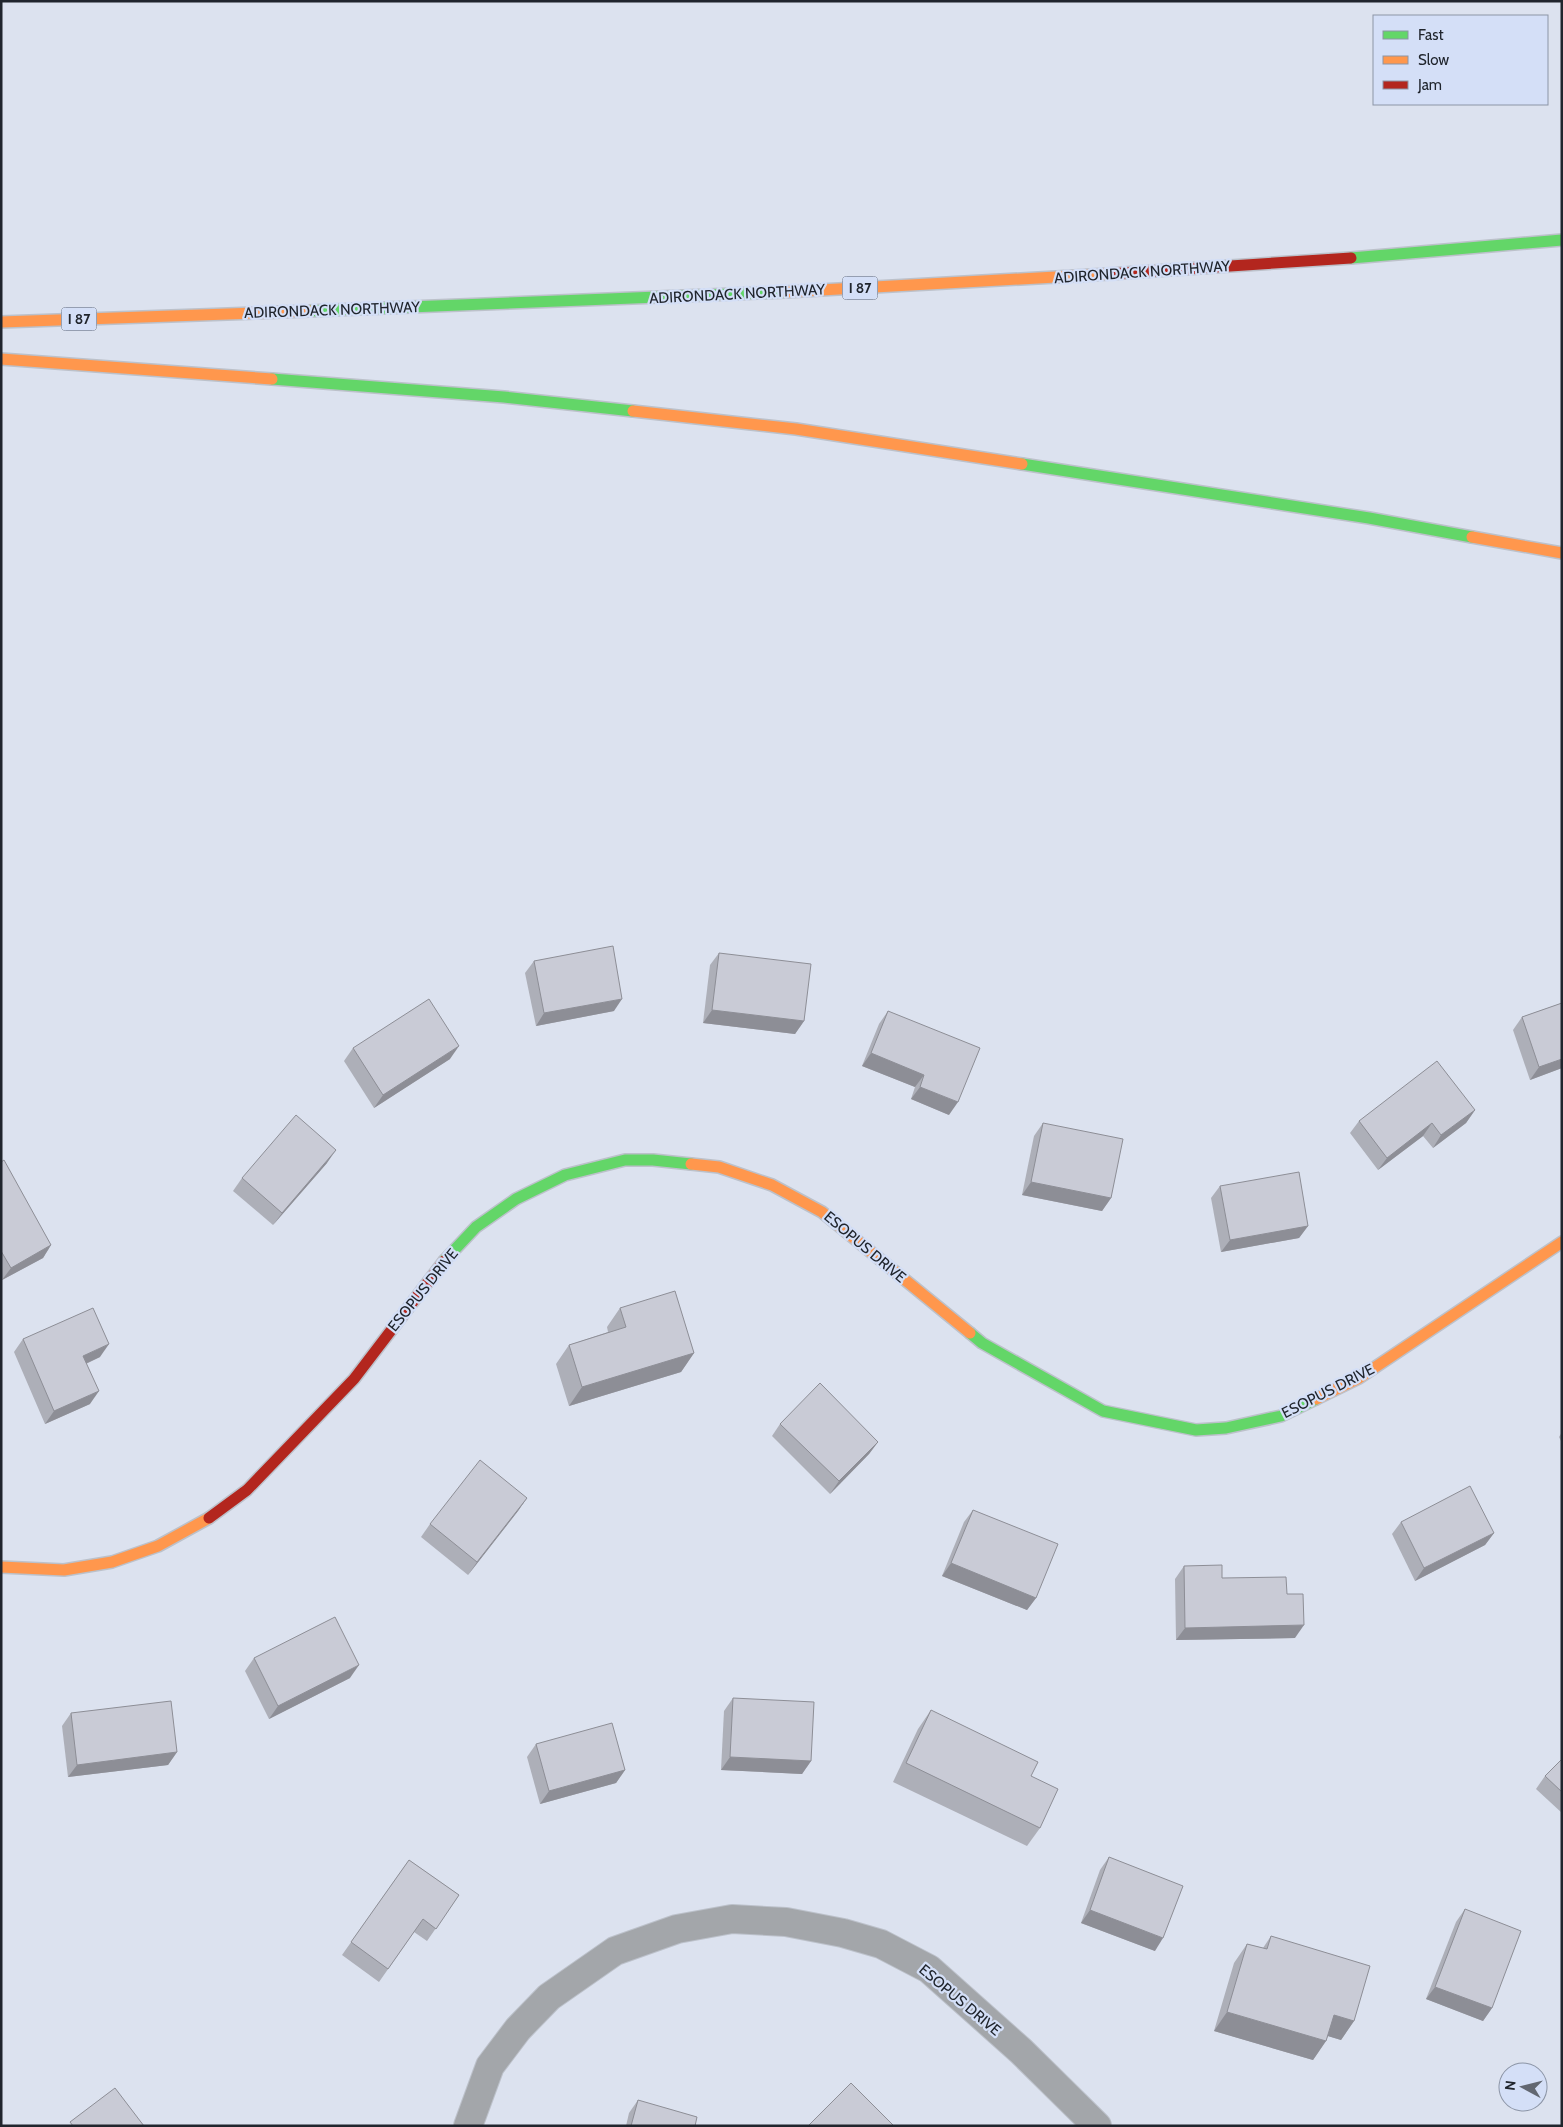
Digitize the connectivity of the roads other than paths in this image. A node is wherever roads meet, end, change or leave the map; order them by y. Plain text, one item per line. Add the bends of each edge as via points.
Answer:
1 (1562, 240) edge
2 (1, 322) edge
3 (1, 360) edge
4 (1562, 553) edge
5 (1562, 1242) edge
6 (1, 1567) edge
7 (468, 2126) edge
8 (1097, 2126) edge

1 - 2 main road, ADIRONDACK NORTHWAY / I 87 via 1387,256 694,297
3 - 4 main road via 504,396 796,429 1369,518
5 - 6 main road, ESOPUS DRIVE via 1359,1378 1281,1416 1226,1428 1196,1430 1103,1411 982,1343 822,1212 772,1185 719,1167 625,1160 565,1176 516,1199 476,1227 436,1269 354,1379 247,1490 211,1517 158,1546 112,1562 64,1570
7 - 8 street, ESOPUS DRIVE via 490,2066 518,2029 549,1997 615,1951 677,1929 732,1920 786,1922 843,1933 881,1944 928,1969 1020,2051

